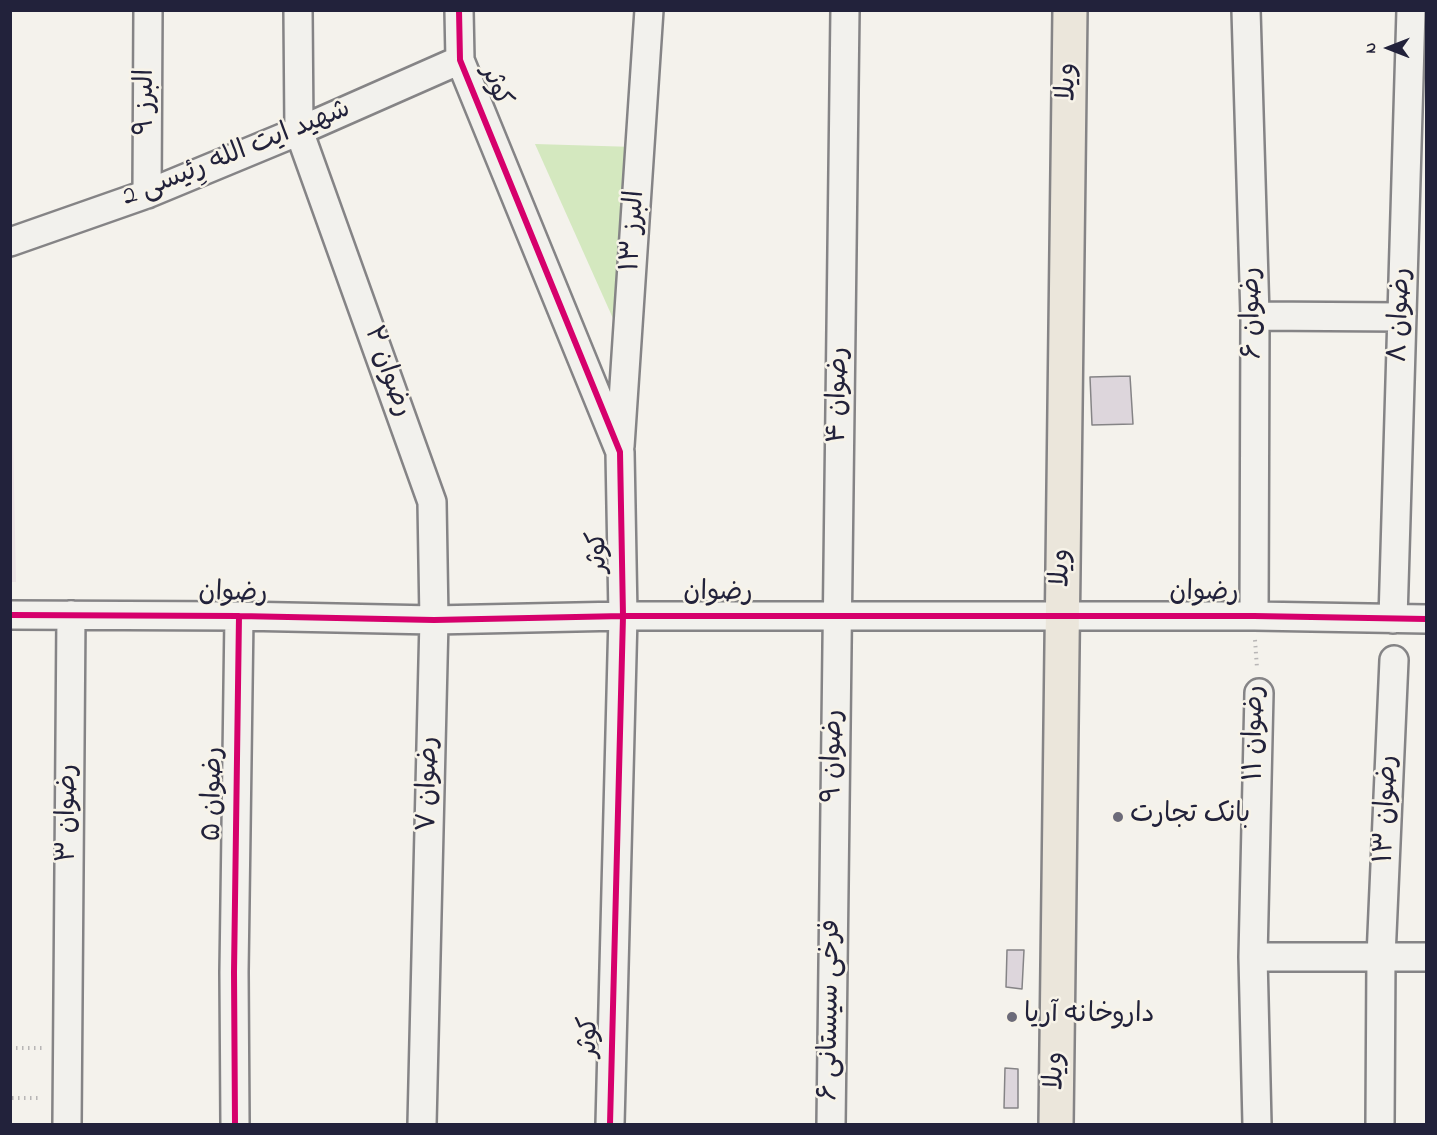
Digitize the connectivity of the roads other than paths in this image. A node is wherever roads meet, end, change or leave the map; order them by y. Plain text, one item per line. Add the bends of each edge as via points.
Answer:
1 (148, 10) edge
2 (298, 10) edge
3 (459, 10) edge
4 (649, 10) edge
5 (845, 10) edge
6 (1070, 10) edge
7 (1246, 10) edge
8 (1411, 10) edge
9 (460, 60) junction
10 (299, 131) junction
11 (147, 194) junction
12 (10, 242) edge
13 (1256, 315) junction
14 (1402, 317) junction
15 (620, 452) junction
16 (10, 615) edge
17 (71, 615) junction
18 (239, 616) junction
19 (622, 616) junction
20 (837, 616) junction
21 (1062, 616) junction
22 (1254, 616) junction
23 (1393, 619) junction
24 (1426, 619) edge
25 (434, 620) junction
26 (1394, 660) dead end
27 (1259, 693) road end
28 (834, 896) joint
29 (1253, 957) junction
30 (1381, 957) junction
31 (1426, 957) edge
32 (67, 1125) edge
33 (234, 1125) edge
34 (422, 1125) edge
35 (610, 1125) edge
36 (831, 1125) edge
37 (1056, 1125) edge
38 (1257, 1125) edge
39 (1380, 1125) edge

1 - 11 street, البرز ۹
2 - 10 street, رضوان ۲
3 - 9 street, کوثر
4 - 15 street, البرز ۱۳
5 - 20 street, رضوان ۴
6 - 21 main road, ویلا
7 - 13 street, رضوان ۶
8 - 14 street, رضوان ۸
9 - 10 street, شهید ایت الله رِئیسی 2
9 - 15 street, کوثر
10 - 11 street, شهید ایت الله رِئیسی 2
10 - 25 street, رضوان ۲ via 432,502
11 - 12 street, شهید ایت الله رِئیسی 2
13 - 14 street
13 - 22 street, رضوان ۶
14 - 23 street, رضوان ۸
15 - 19 street, کوثر
16 - 17 street, رضوان
17 - 18 street, رضوان
17 - 32 street, رضوان ۳
18 - 25 street, رضوان
18 - 33 street, رضوان ۵
19 - 20 street, رضوان
19 - 25 street, رضوان
19 - 35 street, کوثر
20 - 21 street, رضوان
20 - 28 street, رضوان ۹
21 - 22 street, رضوان
21 - 37 main road, ویلا
22 - 23 street, رضوان
23 - 24 street, رضوان
25 - 34 street, رضوان ۷
26 - 30 street, رضوان ۱۳
27 - 29 street, رضوان ۱۱
28 - 36 street, فرخی سیستانی ۶
29 - 30 street
29 - 38 street, رضوان ۱۱
30 - 31 street
30 - 39 street, رضوان ۱۳

